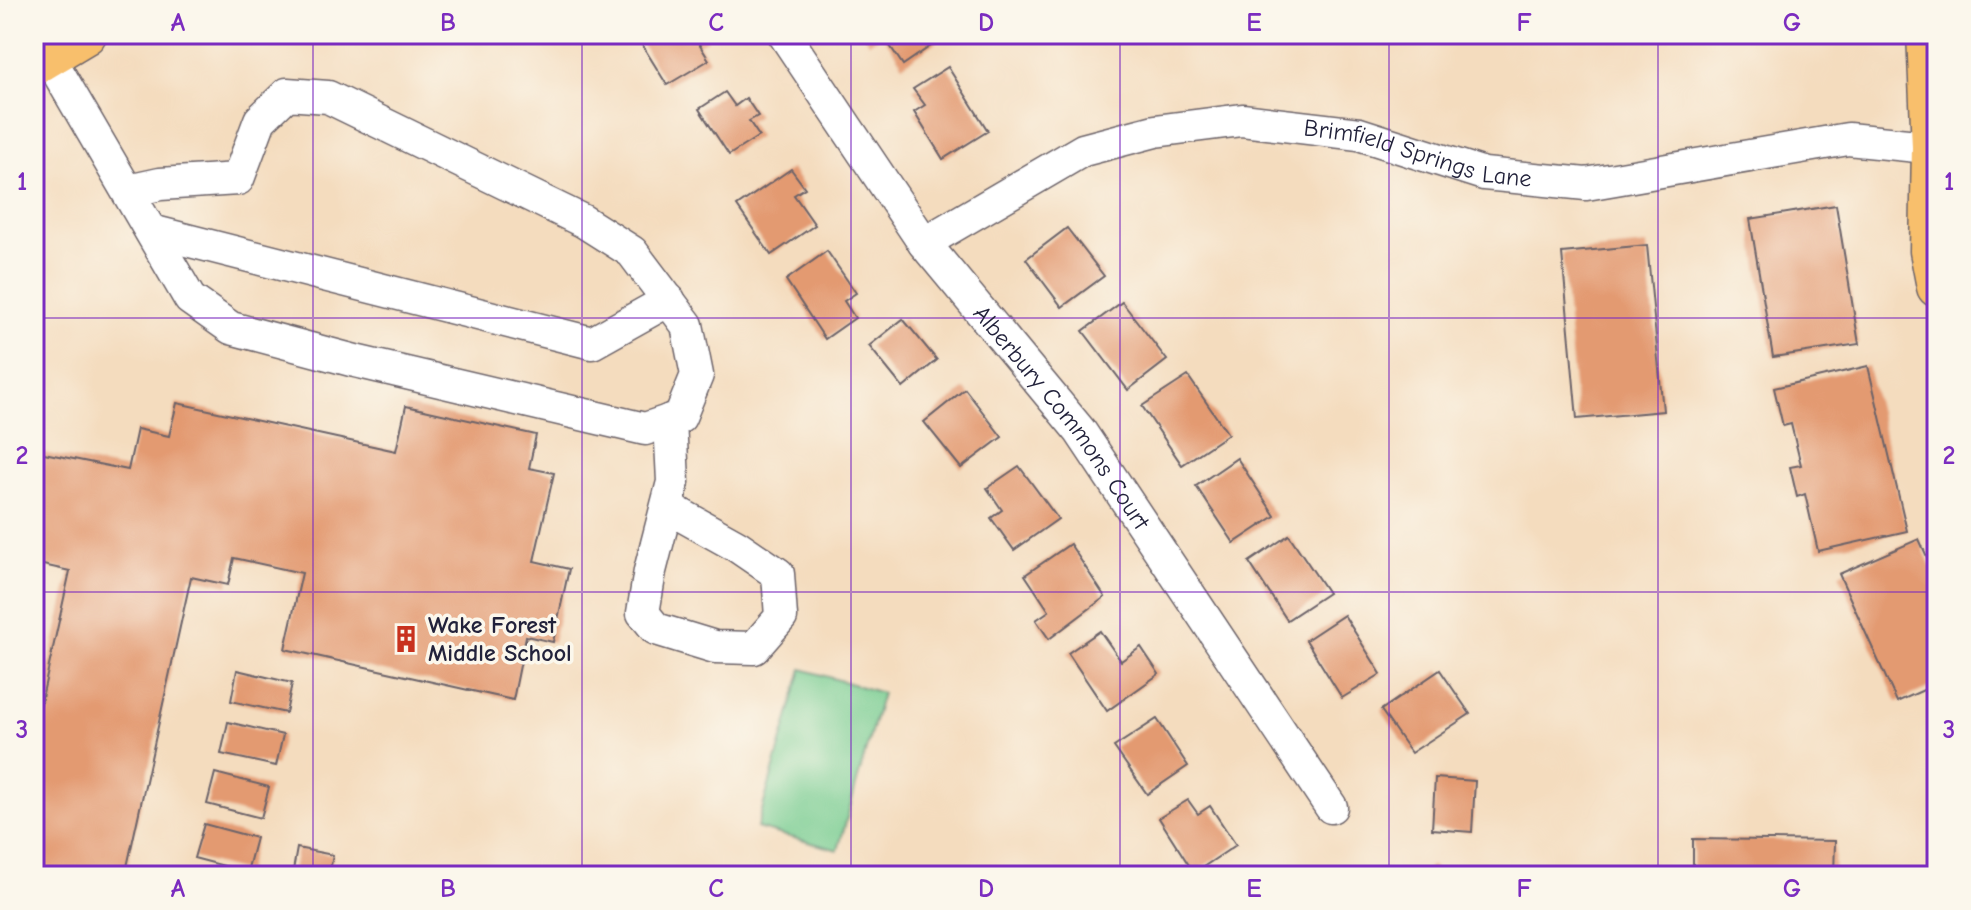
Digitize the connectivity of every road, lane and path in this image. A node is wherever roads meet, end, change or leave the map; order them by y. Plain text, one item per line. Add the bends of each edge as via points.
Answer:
1 (86, 34) edge
2 (784, 34) edge
3 (1927, 34) edge
4 (41, 61) edge
5 (1935, 148) edge
6 (128, 191) junction
7 (151, 231) junction
8 (924, 243) junction
9 (1937, 287) edge
10 (669, 300) junction
11 (670, 420) junction
12 (667, 507) junction
13 (1331, 807) dead end

1 - 4 main road
2 - 8 street, Alberbury Commons Court
3 - 5 main road
4 - 6 street
5 - 8 street, Brimfield Springs Lane via 1848,139 1586,184 1484,174 1359,134 1242,120 1155,131 1083,150
5 - 9 main road via 1930,251
6 - 7 street
6 - 10 street via 238,179 260,120 287,94 328,97 583,221 632,252
7 - 10 street via 592,343
7 - 11 street via 190,299 231,328 645,429
8 - 13 street, Alberbury Commons Court via 1080,431
10 - 11 street via 687,325 697,375 680,417
11 - 12 street via 673,482
12 - 12 street via 643,613 656,629 715,647 754,648 781,617 778,574

